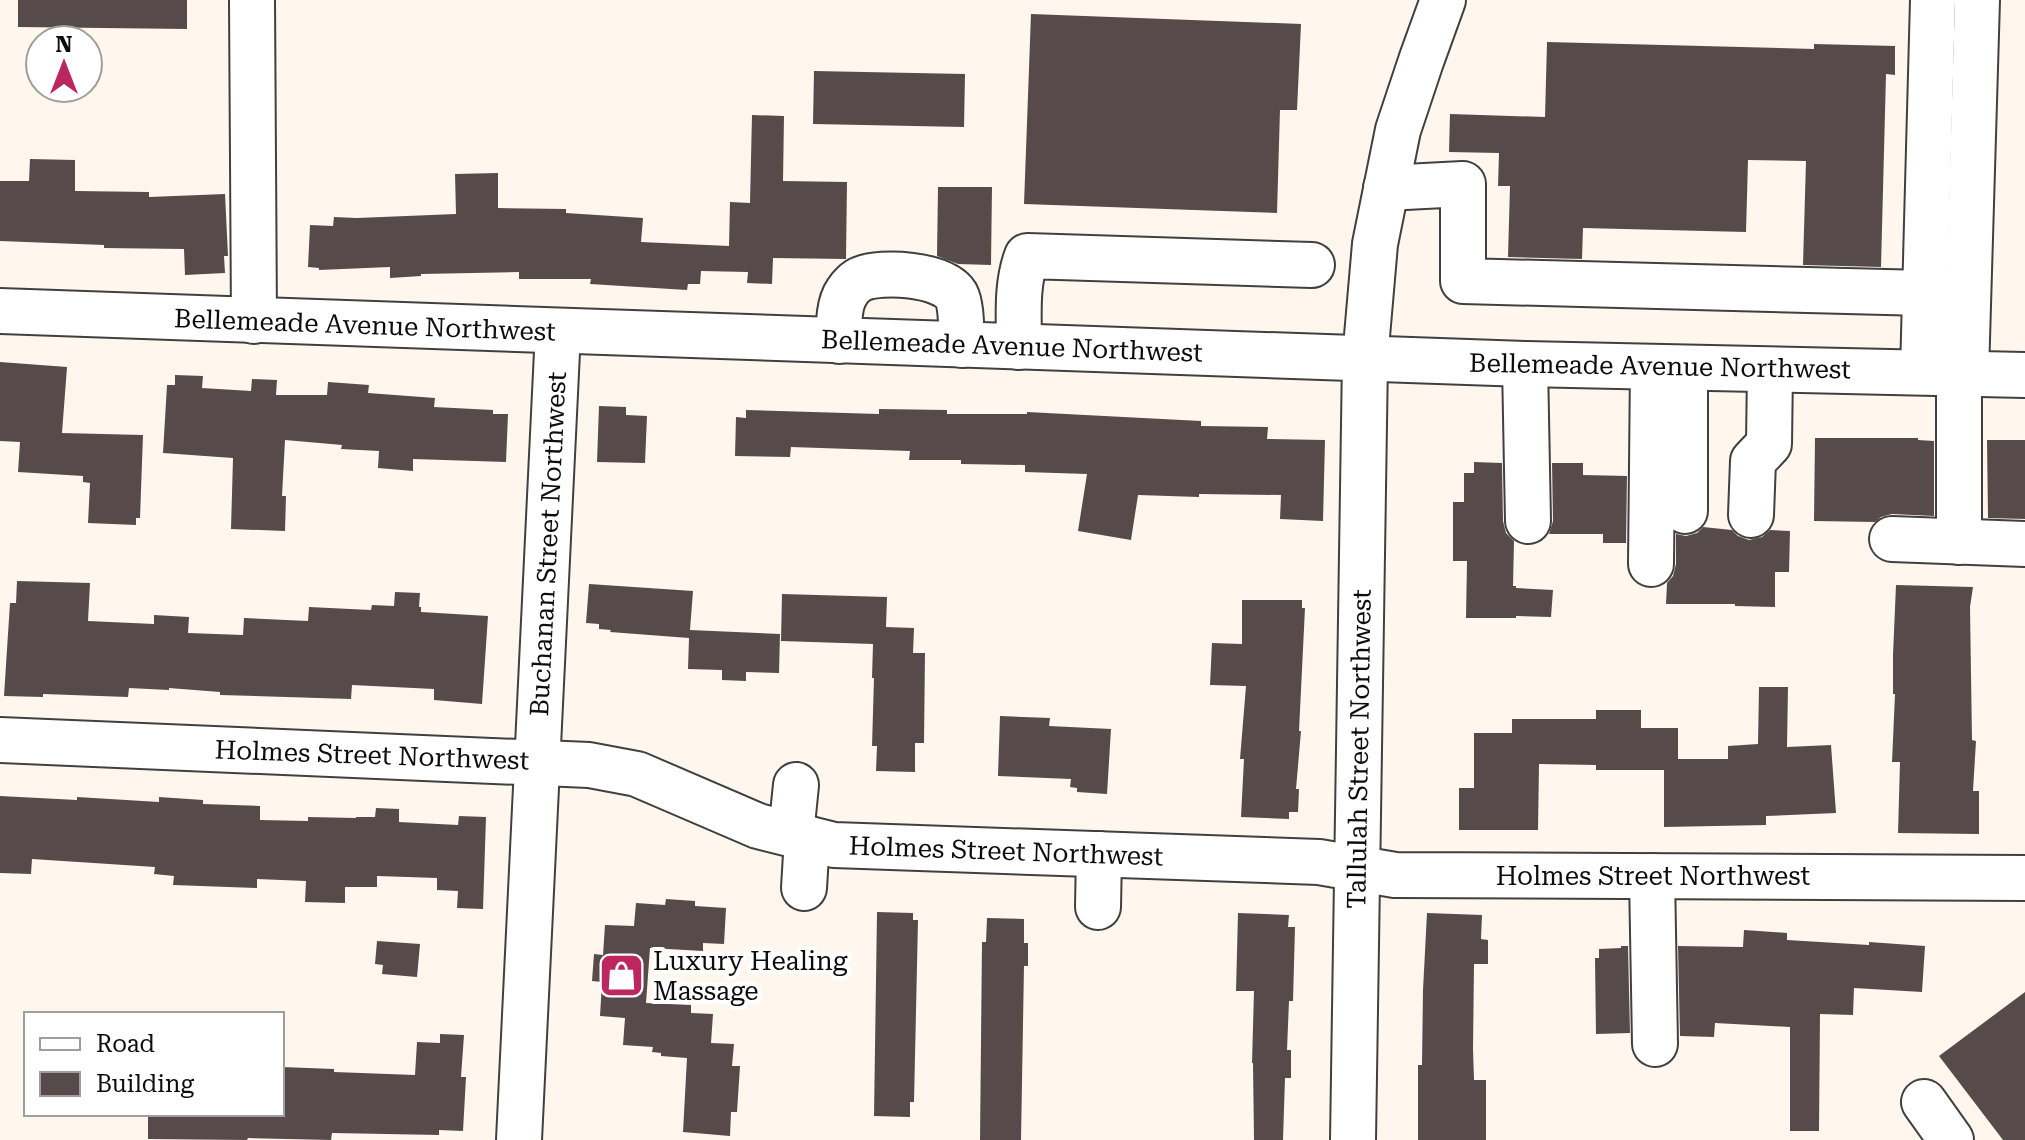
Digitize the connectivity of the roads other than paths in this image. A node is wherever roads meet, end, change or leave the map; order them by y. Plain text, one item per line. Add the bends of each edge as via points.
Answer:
1 (252, 0) edge
2 (1443, 0) edge
3 (1933, 0) edge
4 (1977, 11) edge
5 (1386, 188) junction
6 (1312, 265) dead end
7 (1925, 293) junction
8 (0, 311) edge
9 (254, 321) junction
10 (558, 331) junction
11 (839, 341) junction
12 (962, 345) junction
13 (1019, 347) junction
14 (1365, 359) junction
15 (1525, 364) junction
16 (1669, 367) junction
17 (1770, 370) junction
18 (1950, 373) junction
19 (2025, 375) edge
20 (1685, 511) dead end
21 (1751, 515) dead end
22 (1528, 521) dead end
23 (1892, 539) dead end
24 (1959, 542) junction
25 (2025, 544) edge
26 (1651, 564) dead end
27 (0, 740) edge
28 (537, 762) junction
29 (796, 785) dead end
30 (799, 836) junction
31 (1099, 854) junction
32 (1357, 869) junction
33 (1652, 876) junction
34 (2025, 878) edge
35 (804, 888) dead end
36 (1098, 907) dead end
37 (1655, 1044) dead end
38 (1924, 1102) dead end
39 (519, 1140) edge
40 (1353, 1140) edge
41 (1951, 1140) edge

1 - 9 street
2 - 5 street, Tallulah Street Northwest via 1398,130
3 - 7 street
4 - 18 street via 2004,52 2004,112 1997,134 1972,158
5 - 7 street via 1463,184 1463,281
5 - 14 street, Tallulah Street Northwest via 1375,244
6 - 13 street via 1027,256
7 - 18 street
8 - 9 street, Bellemeade Avenue Northwest
9 - 10 street, Bellemeade Avenue Northwest
10 - 11 street, Bellemeade Avenue Northwest
10 - 28 street, Buchanan Street Northwest
11 - 12 street, Bellemeade Avenue Northwest
11 - 12 street via 846,292 858,280 889,275 928,278 956,296
12 - 13 street, Bellemeade Avenue Northwest
13 - 14 street, Bellemeade Avenue Northwest
14 - 15 street, Bellemeade Avenue Northwest
14 - 32 street, Tallulah Street Northwest
15 - 16 street, Bellemeade Avenue Northwest
15 - 22 street
16 - 17 street, Bellemeade Avenue Northwest
16 - 20 street
16 - 26 street
17 - 18 street, Bellemeade Avenue Northwest
17 - 21 street via 1769,444 1753,461
18 - 19 street, Bellemeade Avenue Northwest
18 - 24 street
23 - 24 street
24 - 25 street
27 - 28 street, Holmes Street Northwest
28 - 30 street, Holmes Street Northwest via 637,774 758,826
28 - 39 street, Buchanan Street Northwest
29 - 30 street
30 - 31 street, Holmes Street Northwest via 834,845
30 - 35 street
31 - 32 street, Holmes Street Northwest via 1319,862
31 - 36 street
32 - 33 street, Holmes Street Northwest via 1395,875
32 - 40 street, Tallulah Street Northwest
33 - 34 street, Holmes Street Northwest
33 - 37 street
38 - 41 street

